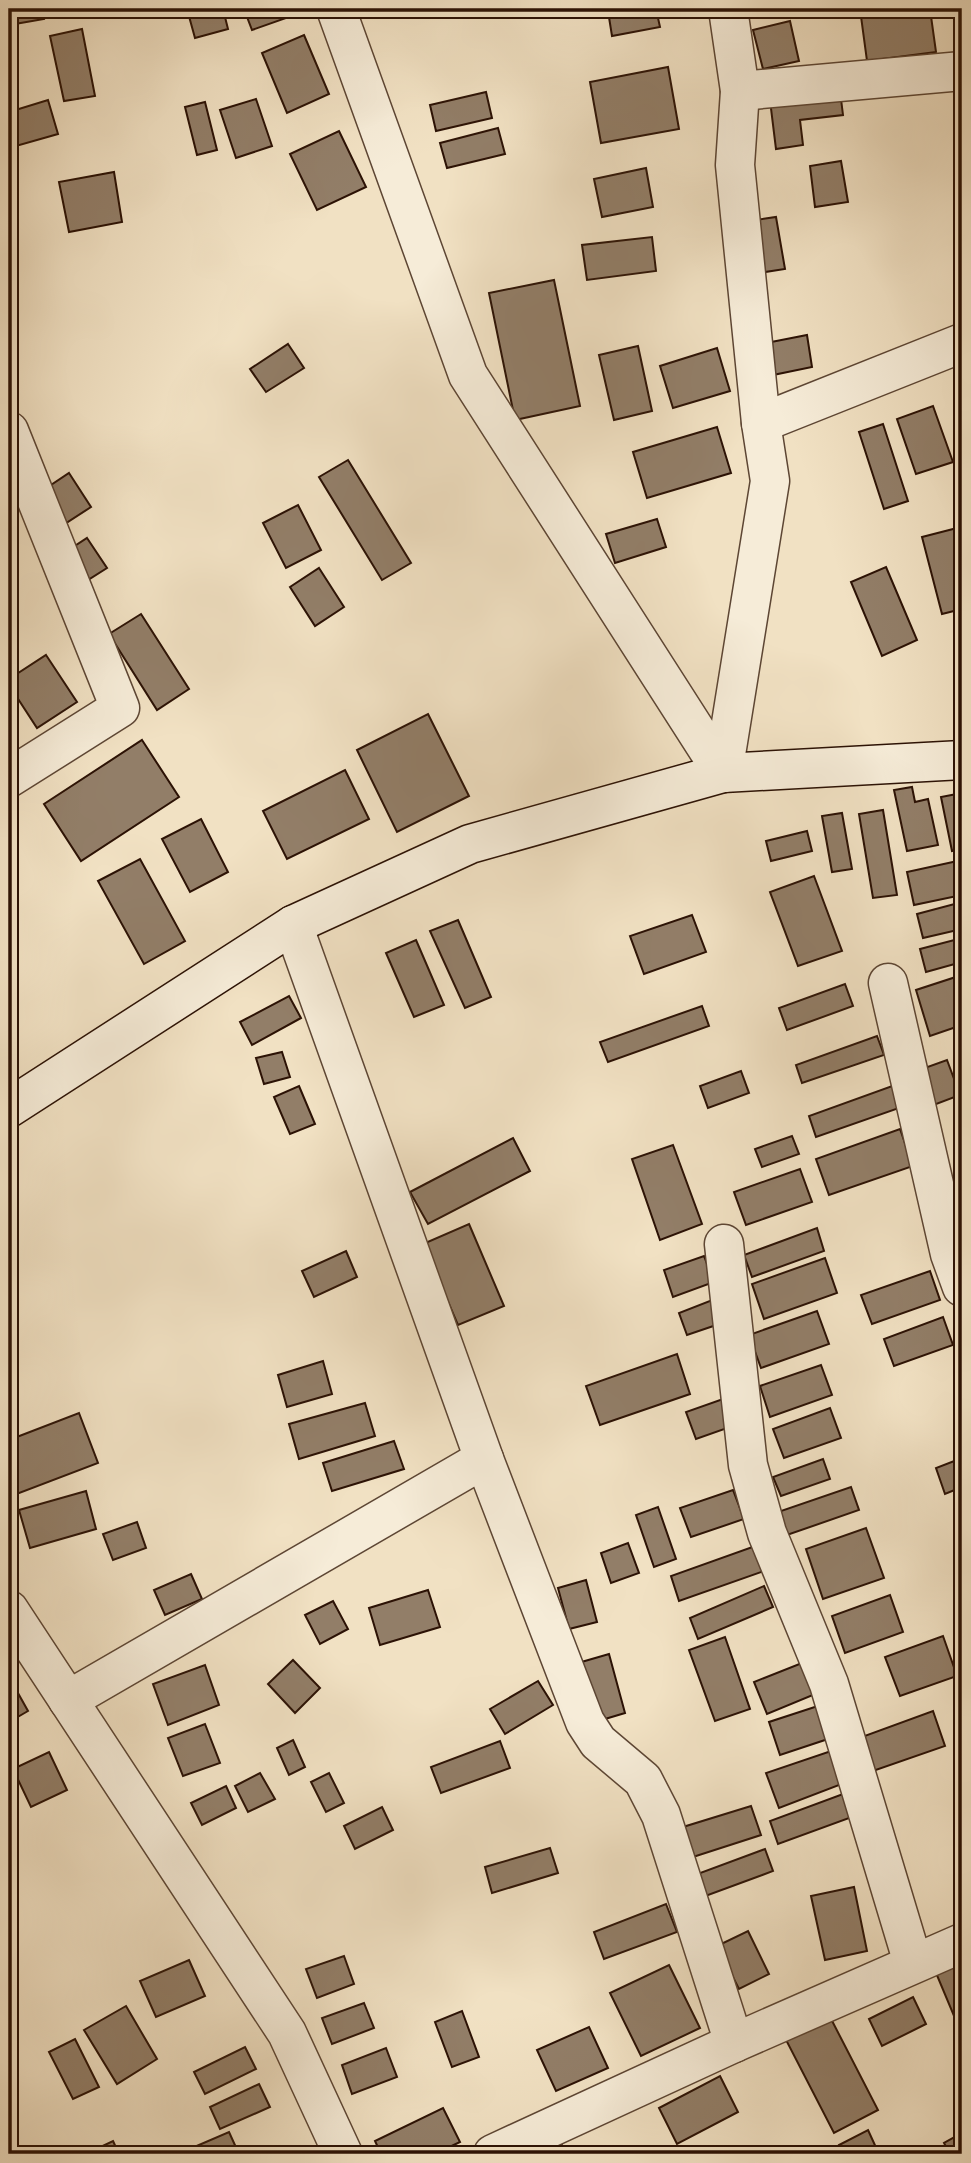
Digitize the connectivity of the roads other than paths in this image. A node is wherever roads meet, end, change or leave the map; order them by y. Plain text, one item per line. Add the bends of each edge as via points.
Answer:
1 (335, 9) edge
2 (728, 9) edge
3 (962, 71) edge
4 (740, 91) junction
5 (962, 343) edge
6 (761, 423) junction
7 (9, 431) edge
8 (962, 760) edge
9 (723, 773) junction
10 (9, 778) edge
11 (293, 925) junction
12 (888, 983) dead end
13 (9, 1108) edge
14 (724, 1244) dead end
15 (962, 1287) edge
16 (484, 1459) junction
17 (9, 1610) edge
18 (68, 1700) junction
19 (962, 1943) edge
20 (913, 1963) junction
21 (734, 2043) junction
22 (344, 2154) edge
23 (493, 2154) edge

1 - 9 street via 468,375
2 - 4 street
3 - 4 street
4 - 6 street via 735,166
5 - 6 street
6 - 9 street via 770,481
7 - 10 street via 120,708
8 - 9 street
9 - 11 street via 470,844
11 - 13 street
11 - 16 street
12 - 15 street via 950,1254
14 - 20 street via 748,1465 767,1533 828,1684
16 - 18 street
16 - 21 street via 585,1722 597,1742 643,1780 662,1815
17 - 18 street
18 - 22 street via 287,2034
19 - 20 street
20 - 21 street
21 - 23 street

